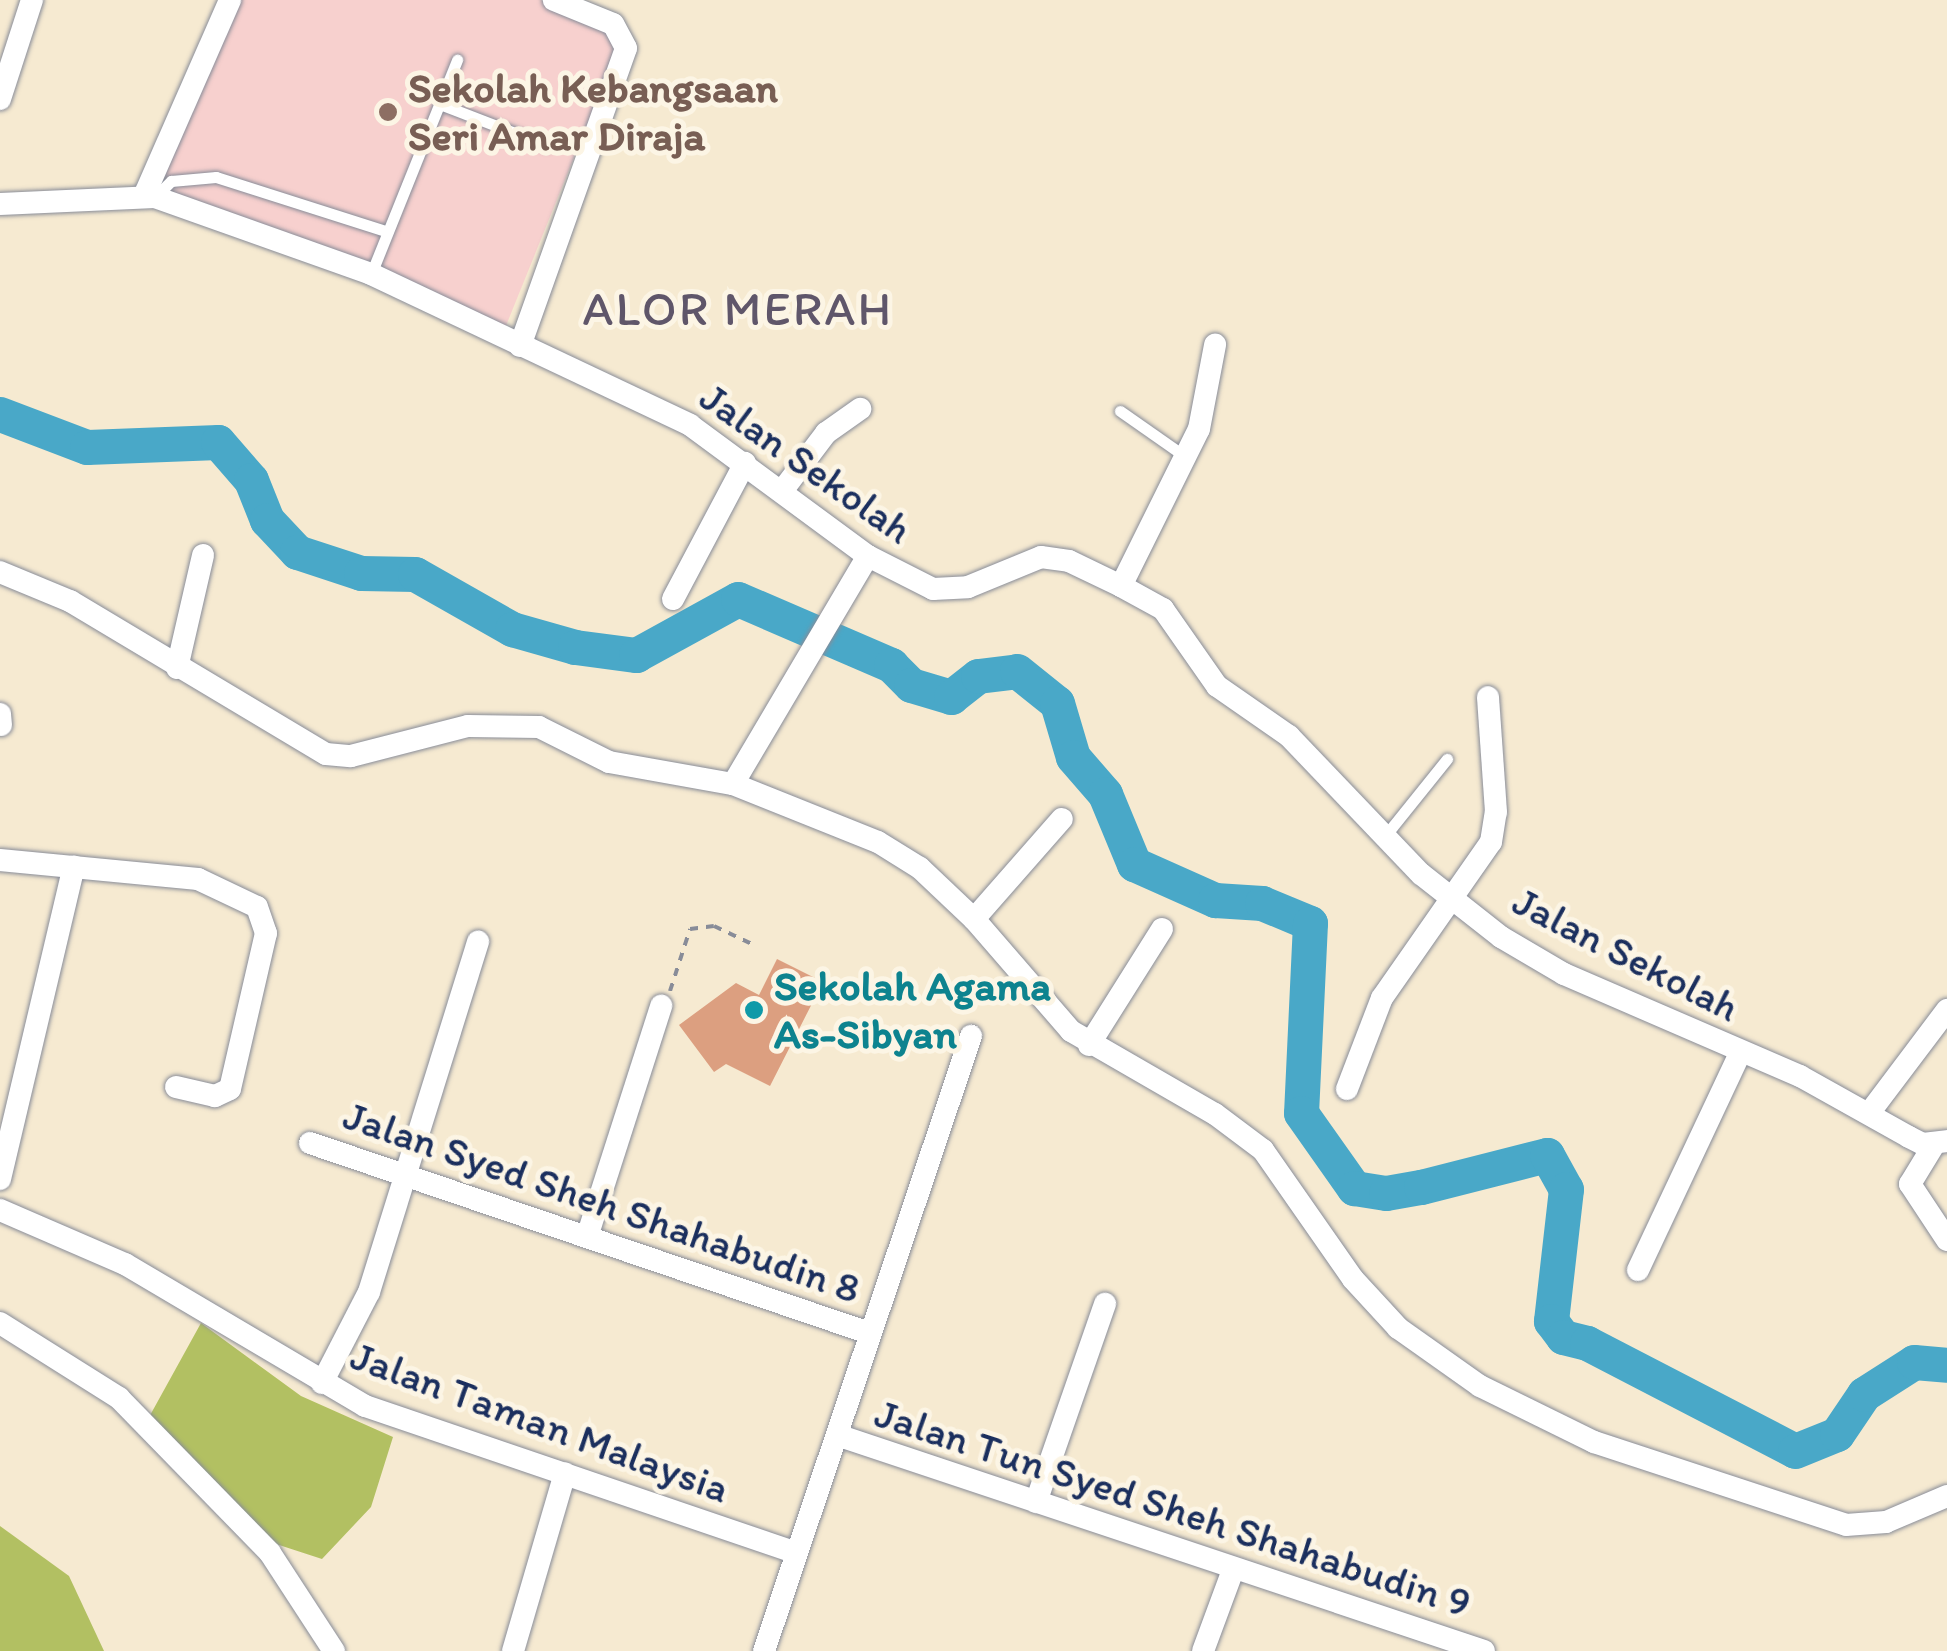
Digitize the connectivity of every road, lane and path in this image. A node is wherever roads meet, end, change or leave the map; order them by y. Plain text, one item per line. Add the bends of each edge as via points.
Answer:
1 (32, 0) edge
2 (230, 0) edge
3 (554, 0) edge
4 (457, 60) dead end
5 (0, 100) edge
6 (440, 104) junction
7 (546, 145) dead end
8 (150, 197) junction
9 (0, 204) edge
10 (385, 231) junction
11 (371, 274) junction
12 (1215, 345) dead end
13 (520, 346) junction
14 (860, 409) dead end
15 (1120, 411) dead end
16 (1186, 457) junction
17 (745, 463) junction
18 (782, 490) junction
19 (204, 555) dead end
20 (868, 556) junction
21 (0, 572) edge
22 (1121, 586) junction
23 (673, 598) dead end
24 (177, 668) junction
25 (1488, 697) dead end
26 (0, 714) edge
27 (1, 725) edge
28 (1447, 760) dead end
29 (733, 784) junction
30 (1062, 819) dead end
31 (1385, 836) junction
32 (0, 860) edge
33 (74, 867) junction
34 (1451, 902) junction
35 (974, 919) junction
36 (1162, 929) dead end
37 (478, 942) dead end
38 (754, 945) dead end
39 (661, 1006) joint
40 (1947, 1010) edge
41 (971, 1036) dead end
42 (1089, 1045) junction
43 (1740, 1053) junction
44 (176, 1086) dead end
45 (1347, 1089) dead end
46 (1870, 1112) junction
47 (1941, 1142) edge
48 (310, 1143) dead end
49 (409, 1176) junction
50 (0, 1180) edge
51 (0, 1210) edge
52 (588, 1237) junction
53 (1947, 1240) edge
54 (1638, 1270) dead end
55 (1105, 1304) dead end
56 (0, 1323) edge
57 (869, 1333) junction
58 (322, 1383) junction
59 (837, 1435) junction
60 (565, 1473) junction
61 (1947, 1496) edge
62 (1036, 1502) junction
63 (795, 1552) junction
64 (1233, 1570) junction
65 (334, 1651) edge
66 (512, 1651) edge
67 (764, 1651) edge
68 (1203, 1651) edge
69 (1484, 1651) edge

1 - 5 street
2 - 8 street
3 - 13 street via 613,24 626,48
4 - 6 lane
6 - 7 lane
6 - 10 lane
8 - 9 street, Jalan Sekolah
8 - 10 lane via 184,178 234,180
8 - 11 street, Jalan Sekolah
10 - 11 lane
11 - 13 street, Jalan Sekolah
12 - 16 street via 1204,414
13 - 17 street, Jalan Sekolah via 638,396
14 - 18 street via 826,432
15 - 16 lane
16 - 22 street
17 - 18 street, Jalan Sekolah
17 - 23 street
18 - 20 street, Jalan Sekolah
19 - 24 street
20 - 22 street, Jalan Sekolah via 932,589 968,587 1041,557 1069,561
20 - 29 street
21 - 24 street via 70,601
22 - 31 street, Jalan Sekolah via 1163,610 1217,686 1289,736
24 - 29 street via 337,757 468,726 512,723 540,727 625,766
25 - 34 street via 1494,828
26 - 27 street
28 - 31 lane
29 - 35 street via 894,850
30 - 35 street
31 - 34 street, Jalan Sekolah
32 - 33 street
33 - 44 street via 218,884 245,898 264,920 230,1090 215,1096
33 - 50 street
34 - 43 street, Jalan Sekolah via 1540,962
34 - 45 street via 1368,1023
35 - 42 street
36 - 42 street
37 - 49 street
38 - 39 path via 714,926 690,929
39 - 52 street
40 - 46 street
41 - 57 street
42 - 61 street via 1215,1114 1263,1150 1353,1278 1398,1328 1480,1386 1594,1442 1846,1525 1886,1522
43 - 46 street, Jalan Sekolah
43 - 54 street
46 - 47 street, Jalan Sekolah via 1909,1137
47 - 53 street via 1910,1184
48 - 49 street, Jalan Syed Sheh Shahabudin 8
49 - 52 street, Jalan Syed Sheh Shahabudin 8
49 - 58 street via 358,1319
51 - 58 street, Jalan Taman Malaysia via 125,1264
52 - 57 street, Jalan Syed Sheh Shahabudin 8
55 - 62 street
56 - 65 street via 90,1375 182,1460 270,1553
57 - 59 street
58 - 60 street, Jalan Taman Malaysia via 365,1406
59 - 62 street, Jalan Tun Syed Sheh Shahabudin 9
59 - 63 street
60 - 63 street, Jalan Taman Malaysia
60 - 66 street
62 - 64 street, Jalan Tun Syed Sheh Shahabudin 9
63 - 67 street
64 - 68 street
64 - 69 street, Jalan Tun Syed Sheh Shahabudin 9

